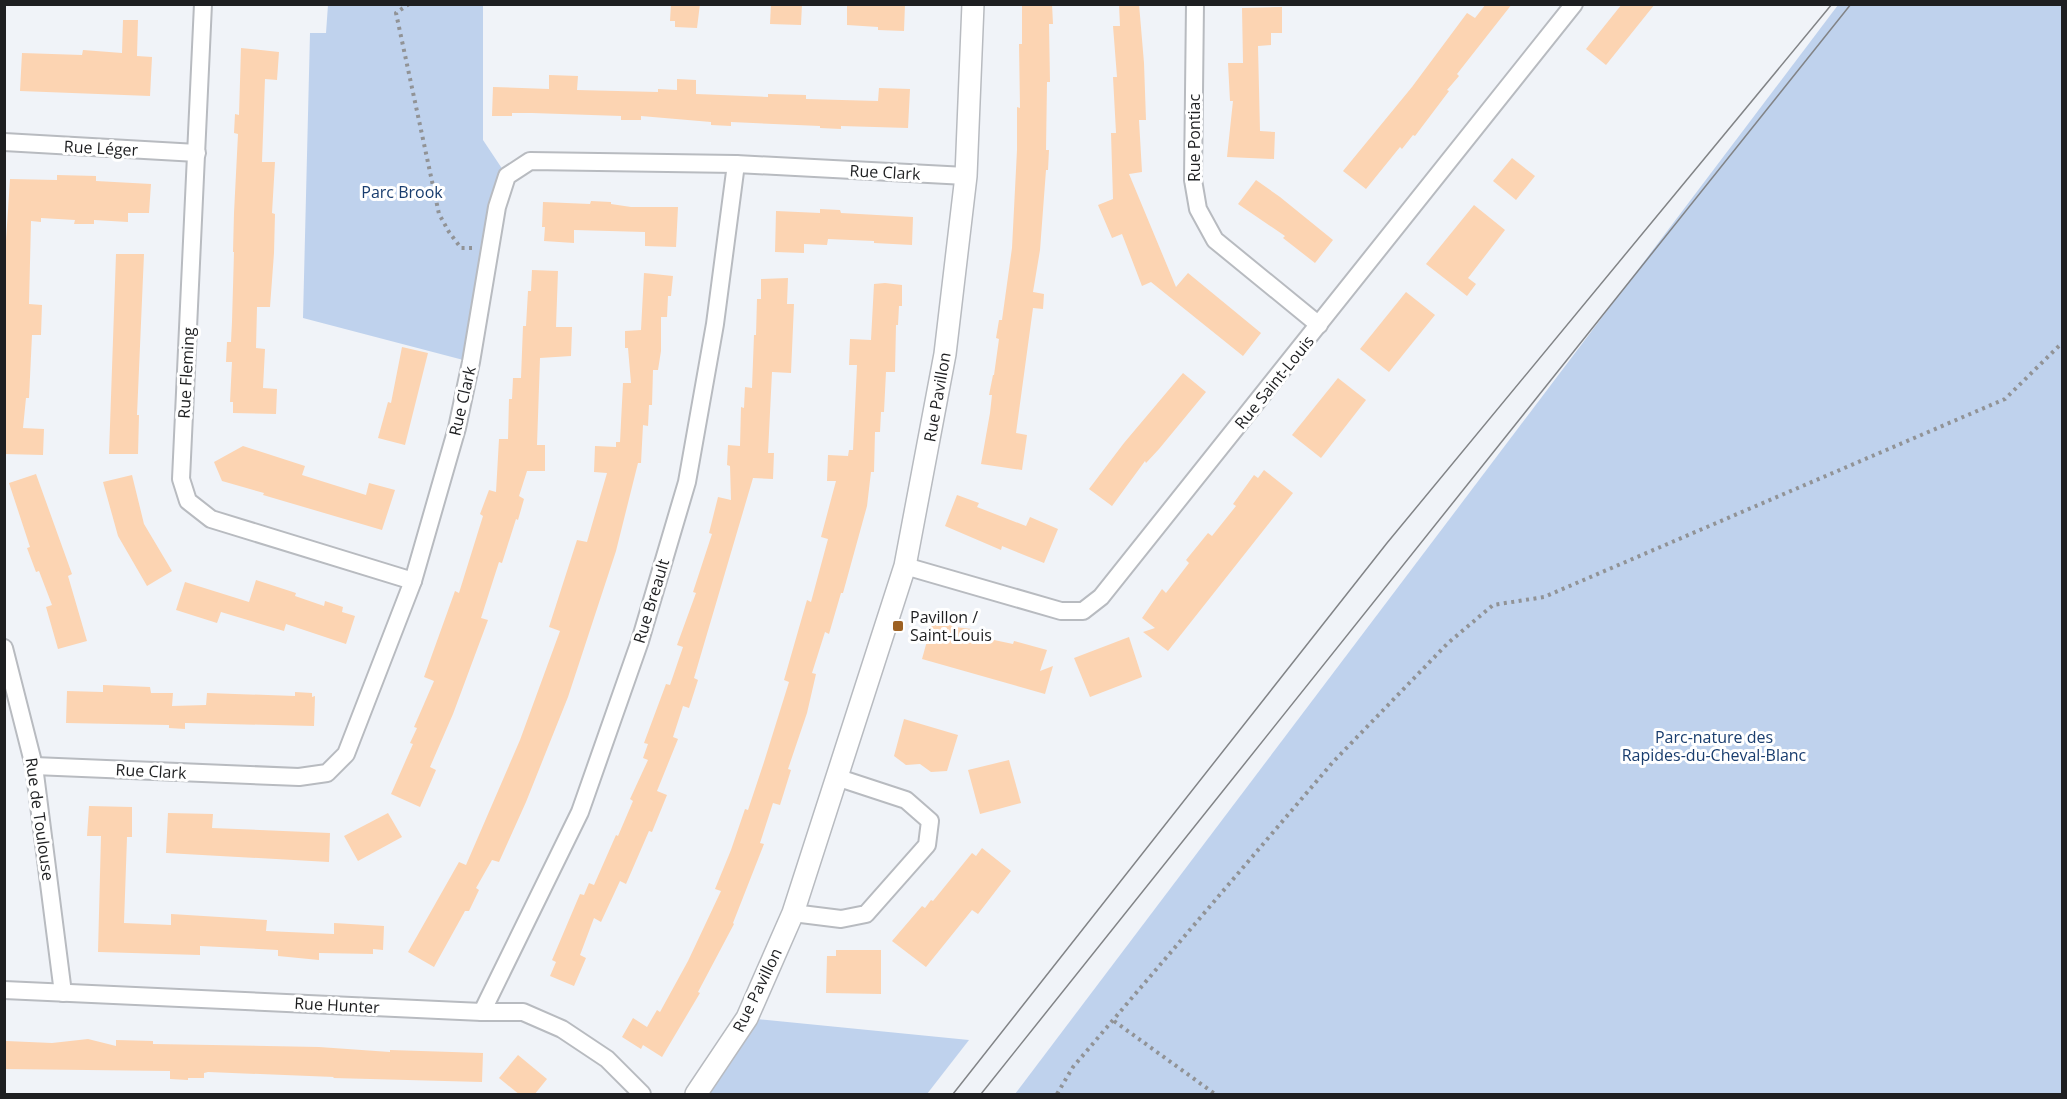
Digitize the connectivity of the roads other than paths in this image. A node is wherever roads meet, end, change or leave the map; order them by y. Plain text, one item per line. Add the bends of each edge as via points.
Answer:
1 (203, 4) edge
2 (973, 4) edge
3 (1195, 4) edge
4 (1574, 4) edge
5 (4, 142) edge
6 (197, 153) junction
7 (736, 164) junction
8 (966, 176) junction
9 (1319, 325) junction
10 (906, 566) junction
11 (412, 581) junction
12 (4, 648) edge
13 (34, 766) junction
14 (836, 777) junction
15 (794, 913) junction
16 (4, 990) edge
17 (63, 993) junction
18 (482, 1012) junction
19 (642, 1095) edge
20 (696, 1095) edge

1 - 6 street, Rue Fleming
2 - 8 street, Rue Pavillon
3 - 9 street, Rue Pontiac via 1193,180 1198,209 1215,240
4 - 9 street, Rue Saint-Louis
5 - 6 street, Rue Léger
6 - 11 street, Rue Fleming via 181,479 188,501 211,519
7 - 8 street, Rue Clark
7 - 11 street, Rue Clark via 530,161 507,176 497,207 457,428
7 - 18 street, Rue Breault via 715,324 687,482 640,641 580,812
8 - 10 street, Rue Pavillon via 945,354
9 - 10 street, Rue Saint-Louis via 1101,597 1083,611 1061,611
10 - 14 street, Rue Pavillon
11 - 13 street, Rue Clark via 346,754 327,773 299,777
12 - 13 street, Rue de Toulouse
13 - 17 street, Rue de Toulouse
14 - 15 street, Rue Pavillon
14 - 15 street via 906,800 930,821 927,845 866,914 841,919
15 - 20 street, Rue Pavillon via 747,1018
16 - 17 street, Rue Hunter
17 - 18 street, Rue Hunter
18 - 19 street, Rue Hunter via 523,1012 562,1029 607,1059

